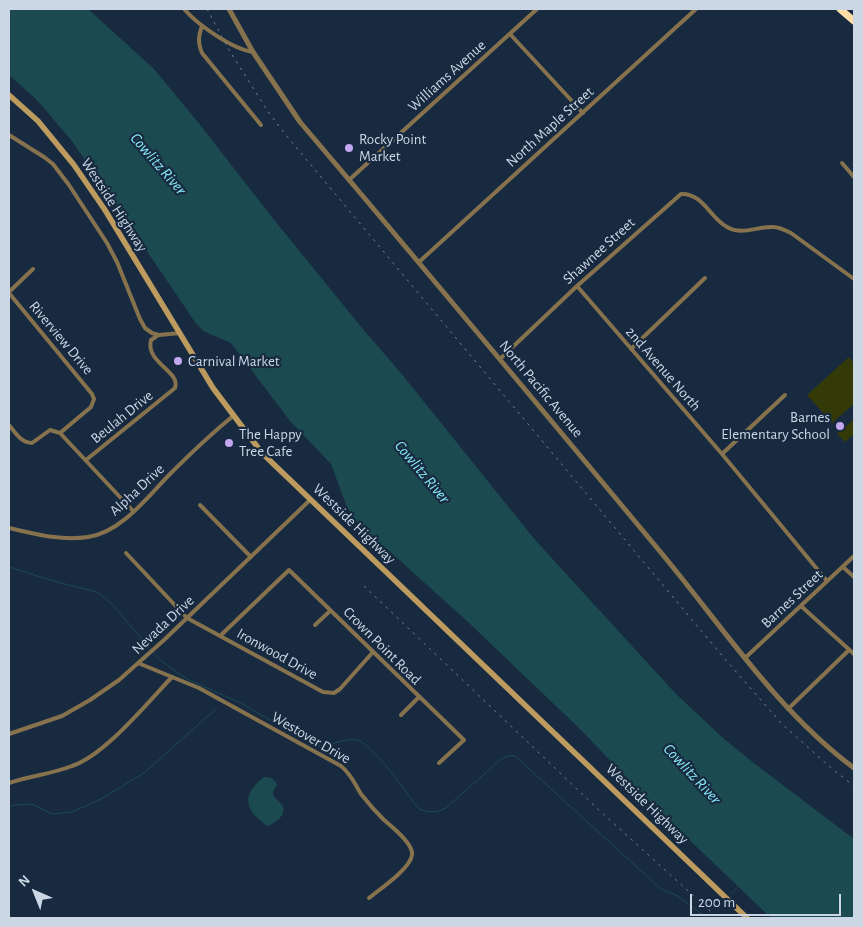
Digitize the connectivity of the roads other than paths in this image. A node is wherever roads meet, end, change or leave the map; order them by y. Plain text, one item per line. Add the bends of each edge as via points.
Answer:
1 (184, 9) edge
2 (229, 9) edge
3 (537, 9) edge
4 (696, 9) edge
5 (840, 9) edge
6 (854, 20) edge
7 (202, 26) junction
8 (510, 34) junction
9 (253, 52) junction
10 (9, 95) edge
11 (583, 113) junction
12 (261, 125) dead end
13 (9, 135) edge
14 (842, 164) dead end
15 (854, 177) edge
16 (349, 180) junction
17 (419, 262) junction
18 (32, 269) dead end
19 (705, 278) dead end
20 (854, 279) edge
21 (577, 286) junction
22 (9, 293) edge
23 (180, 333) junction
24 (159, 335) junction
25 (631, 349) junction
26 (500, 359) junction
27 (785, 395) dead end
28 (233, 416) junction
29 (9, 425) edge
30 (60, 433) junction
31 (722, 454) junction
32 (86, 460) junction
33 (310, 500) junction
34 (200, 505) dead end
35 (133, 511) junction
36 (9, 528) edge
37 (126, 553) dead end
38 (854, 556) edge
39 (251, 557) junction
40 (843, 567) junction
41 (854, 578) edge
42 (827, 582) junction
43 (801, 606) junction
44 (330, 611) junction
45 (187, 618) junction
46 (315, 625) dead end
47 (220, 636) junction
48 (849, 650) junction
49 (373, 652) junction
50 (854, 654) edge
51 (745, 658) junction
52 (138, 663) junction
53 (172, 676) junction
54 (418, 698) junction
55 (788, 709) junction
56 (401, 714) dead end
57 (9, 734) edge
58 (440, 763) dead end
59 (854, 768) edge
60 (9, 784) edge
61 (369, 898) dead end
62 (747, 918) edge

1 - 7 street
2 - 9 street, North Pacific Avenue
3 - 8 street, Williams Avenue
4 - 11 street, North Maple Street
5 - 6 highway
7 - 9 street via 238,48
7 - 12 street via 198,36 202,53
8 - 11 street
8 - 16 street, Williams Avenue
9 - 16 street, North Pacific Avenue via 300,122
10 - 23 main road, Westside Highway via 38,121 74,165
11 - 17 street, North Maple Street
13 - 24 street via 44,157 61,174 107,243 142,323
14 - 15 street
16 - 17 street, North Pacific Avenue
17 - 26 street, North Pacific Avenue
18 - 22 street
19 - 25 street
20 - 21 street, Shawnee Street via 791,233 771,226 745,231 727,228 694,196 681,194
21 - 25 street, 2nd Avenue North
21 - 26 street, Shawnee Street
22 - 30 street, Riverview Drive via 94,399 90,407
23 - 24 street
23 - 28 main road, Westside Highway
24 - 32 street, Beulah Drive via 150,340 151,352 176,379 175,388
25 - 31 street, 2nd Avenue North
26 - 51 street, North Pacific Avenue
27 - 31 street
28 - 33 main road, Westside Highway via 262,452
28 - 35 street, Alpha Drive
29 - 30 street via 27,443 50,430
30 - 32 street, Beulah Drive
31 - 42 street, 2nd Avenue North
32 - 35 street
33 - 39 street, Nevada Drive
33 - 62 main road, Westside Highway
34 - 39 street
35 - 36 street, Alpha Drive via 112,529 90,537 47,536
37 - 45 street, Ironwood Drive
38 - 40 street, Barnes Street
39 - 45 street, Nevada Drive
40 - 41 street
40 - 42 street, Barnes Street
42 - 43 street, Barnes Street
43 - 48 street
43 - 51 street, Barnes Street
44 - 46 street, Crown Point Road
44 - 47 street, Crown Point Road via 289,570
44 - 49 street, Crown Point Road
45 - 47 street, Ironwood Drive
45 - 52 street, Nevada Drive
47 - 49 street, Ironwood Drive via 323,692 334,693 340,689
48 - 50 street
48 - 55 street
49 - 54 street, Crown Point Road
51 - 55 street, North Pacific Avenue
52 - 53 street, Westover Drive
52 - 57 street, Nevada Drive via 119,680 62,716
53 - 60 street via 104,746 86,760
53 - 61 street, Westover Drive via 348,771 362,795 410,845 413,854 397,875
54 - 56 street, Crown Point Road
54 - 58 street, Crown Point Road via 464,740
55 - 59 street, North Pacific Avenue

